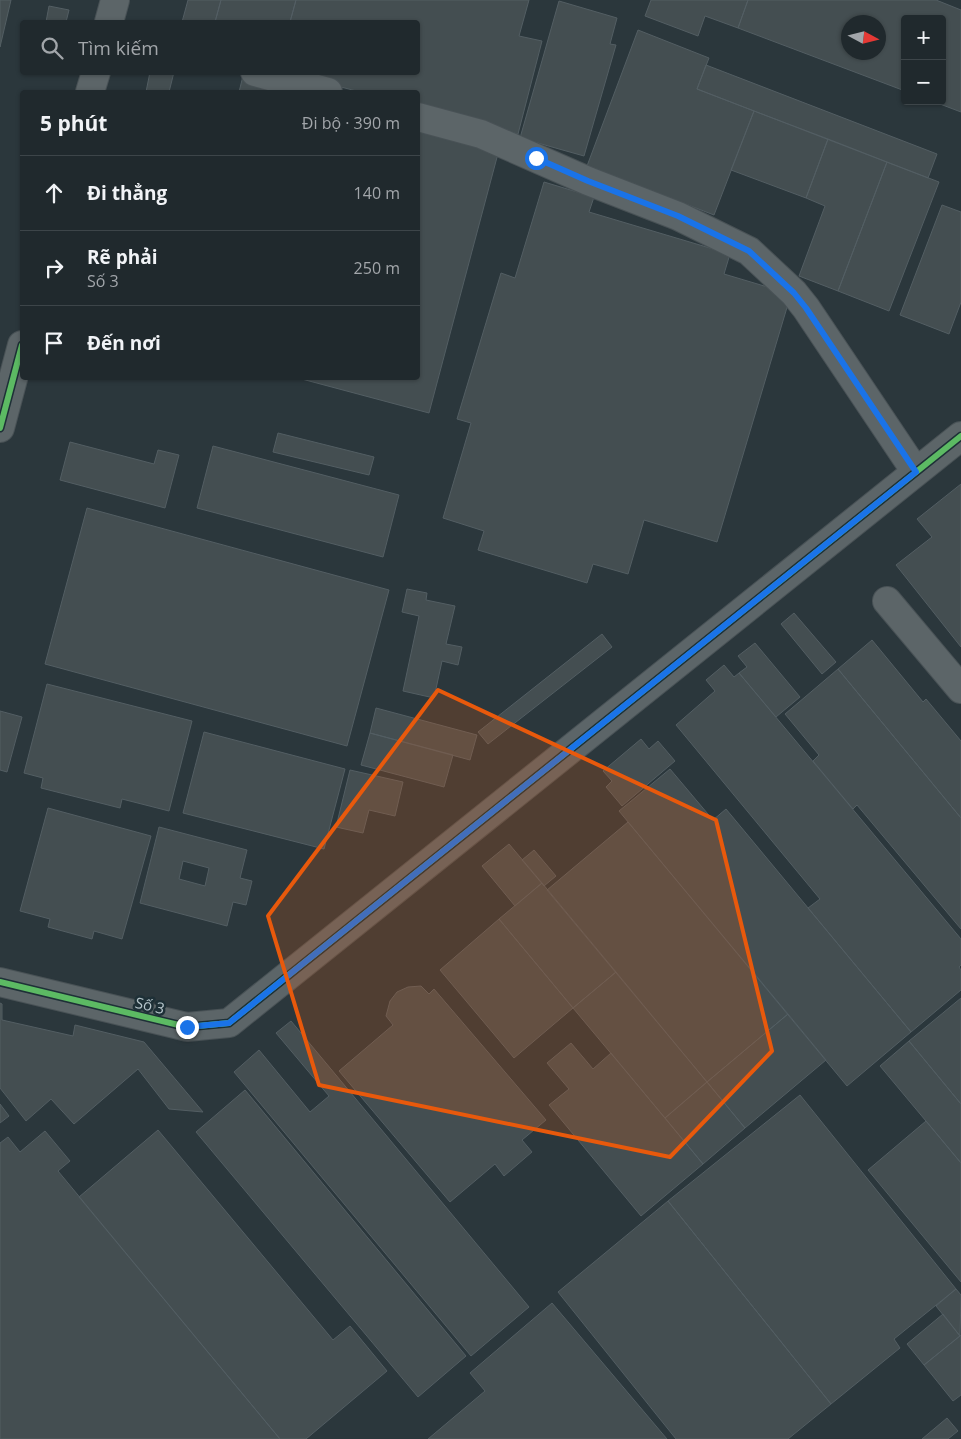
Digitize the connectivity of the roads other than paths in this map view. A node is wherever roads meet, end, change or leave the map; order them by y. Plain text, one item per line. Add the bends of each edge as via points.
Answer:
1 (115, 0) edge
2 (110, 20) edge
3 (95, 75) edge
4 (266, 75) edge
5 (91, 90) edge
6 (321, 90) edge
7 (420, 118) edge
8 (20, 352) edge
9 (0, 428) edge
10 (961, 436) edge
11 (916, 472) junction
12 (886, 601) dead end
13 (961, 689) edge
14 (0, 982) edge

1 - 2 street
3 - 5 street
4 - 6 street
7 - 11 street via 481,134 678,216 749,251 800,300
8 - 9 street
10 - 11 street, Số 3
11 - 14 street, Số 3 via 229,1023 187,1027
12 - 13 street

